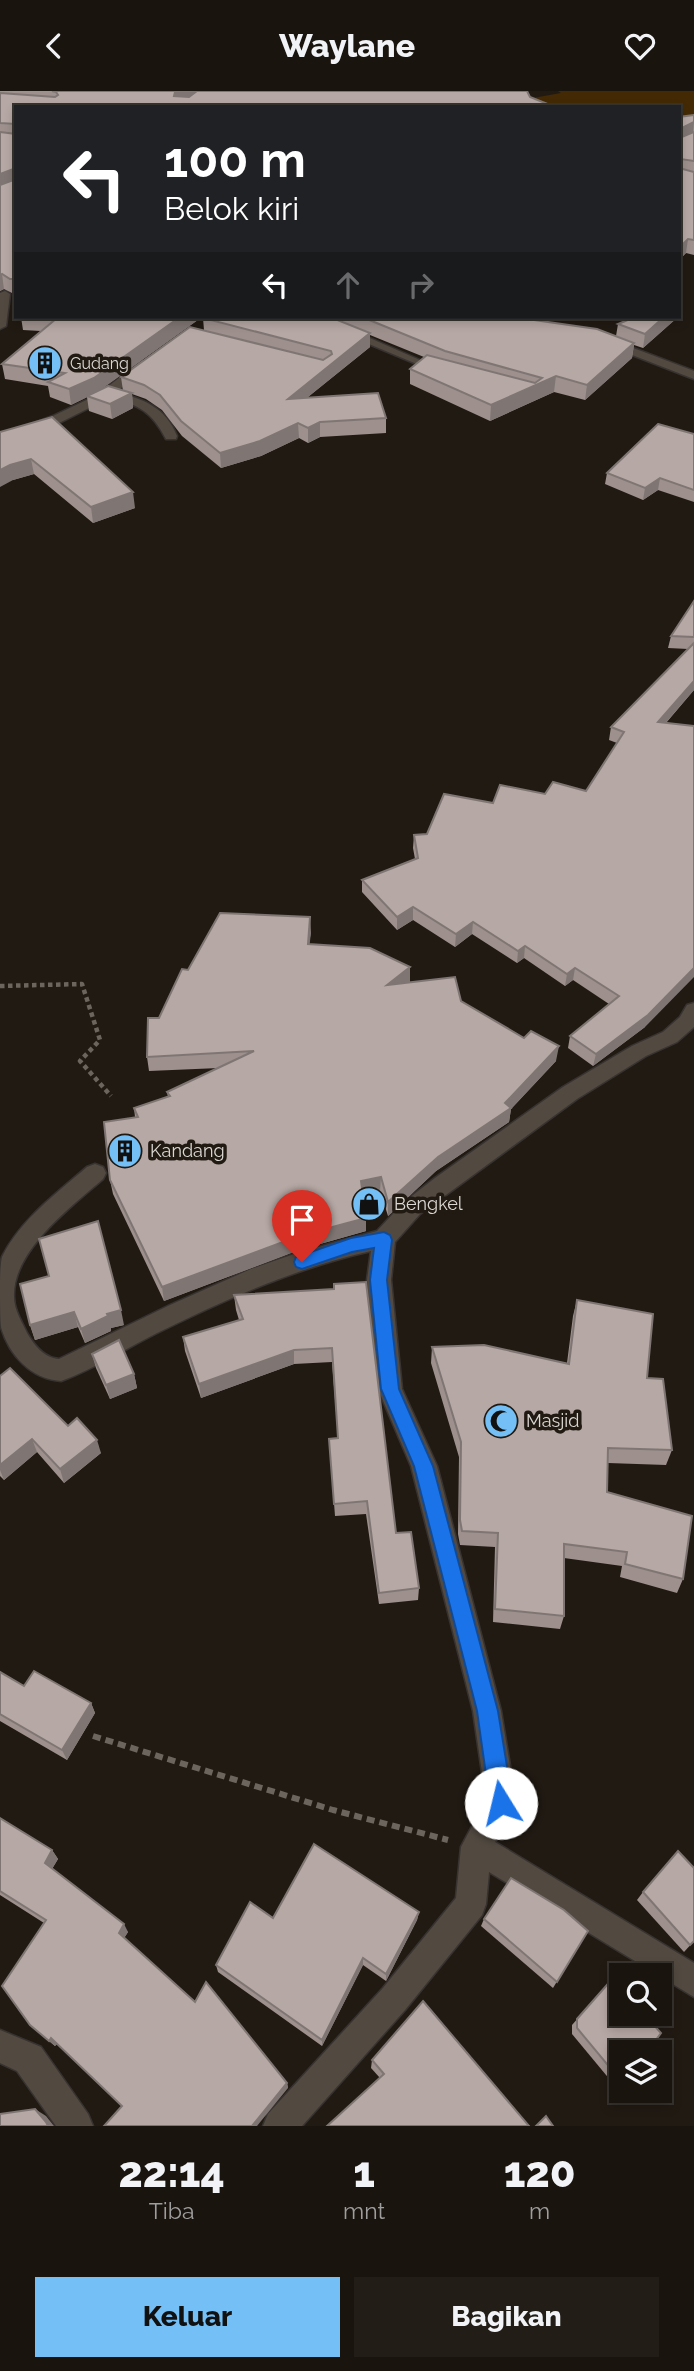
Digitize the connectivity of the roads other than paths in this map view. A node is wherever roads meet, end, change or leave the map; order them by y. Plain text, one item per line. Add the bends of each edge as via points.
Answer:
1 (7, 294) edge
2 (0, 326) edge
3 (343, 330) edge
4 (598, 338) edge
5 (158, 355) edge
6 (440, 370) edge
7 (694, 375) edge
8 (106, 394) junction
9 (171, 436) dead end
10 (0, 440) edge
11 (694, 1010) edge
12 (95, 1173) dead end
13 (384, 1240) junction
14 (477, 1847) junction
15 (694, 1981) edge
16 (0, 2046) edge
17 (76, 2126) edge
18 (280, 2126) edge

1 - 2 street
3 - 6 lane
4 - 7 street
5 - 8 street
8 - 9 street via 146,406 167,423
8 - 10 street
11 - 13 street via 670,1037 570,1093 443,1184 412,1208
12 - 13 street via 28,1235 4,1269 1,1295 5,1312 24,1349 50,1370 61,1370 147,1326 267,1274 351,1245
13 - 14 street via 379,1280 390,1389 424,1466 487,1711 499,1789 501,1803
14 - 15 street
14 - 18 street via 471,1904 394,1999
16 - 17 street via 29,2059

